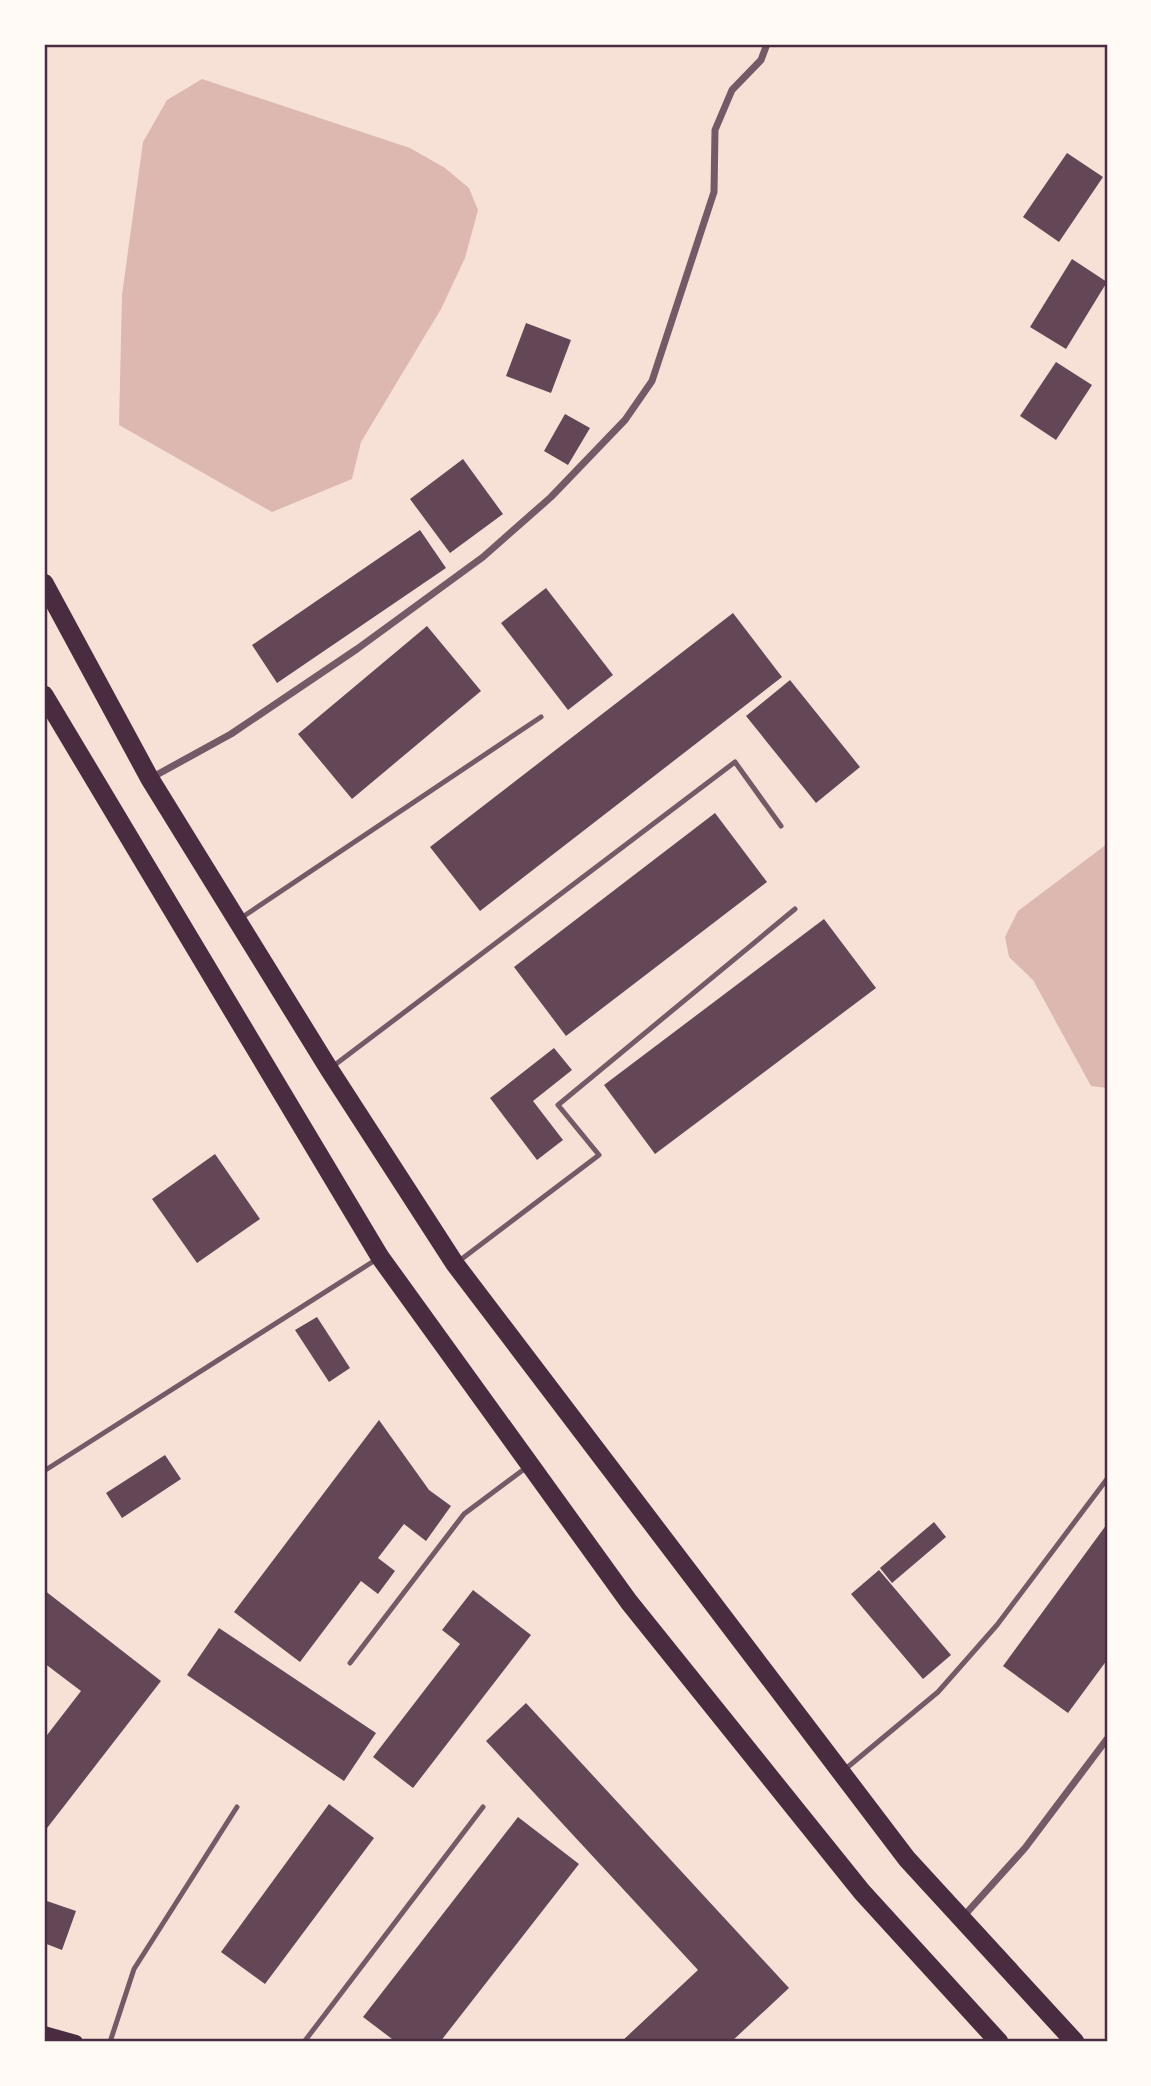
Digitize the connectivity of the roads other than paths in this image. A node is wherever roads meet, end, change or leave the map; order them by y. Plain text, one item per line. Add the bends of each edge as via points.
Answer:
1 (766, 44) edge
2 (44, 583) edge
3 (44, 695) edge
4 (541, 718) dead end
5 (150, 779) junction
6 (781, 826) dead end
7 (795, 909) dead end
8 (238, 920) junction
9 (329, 1069) junction
10 (380, 1257) junction
11 (455, 1264) junction
12 (530, 1464) junction
13 (44, 1471) edge
14 (1107, 1479) edge
15 (350, 1663) dead end
16 (1107, 1740) edge
17 (841, 1772) junction
18 (237, 1807) dead end
19 (483, 1807) dead end
20 (962, 1919) junction
21 (44, 2033) edge
22 (68, 2041) edge
23 (110, 2042) edge
24 (304, 2042) edge
25 (999, 2042) edge
26 (1076, 2042) edge

1 - 5 street via 761,60 733,90 715,131 714,192 652,381 625,420 551,498 483,557 231,734
2 - 5 highway
3 - 10 highway
4 - 8 lane
5 - 8 highway
6 - 9 lane via 735,762
7 - 11 lane via 558,1105 599,1155
8 - 9 highway
9 - 11 highway
10 - 12 highway
10 - 13 lane
11 - 17 highway
12 - 15 lane via 464,1514
12 - 25 highway via 629,1602 862,1892
14 - 17 lane via 997,1625 938,1692
16 - 20 street via 1025,1848
17 - 20 highway via 907,1859
18 - 23 lane via 134,1969
19 - 24 lane
20 - 26 highway
21 - 22 main road

